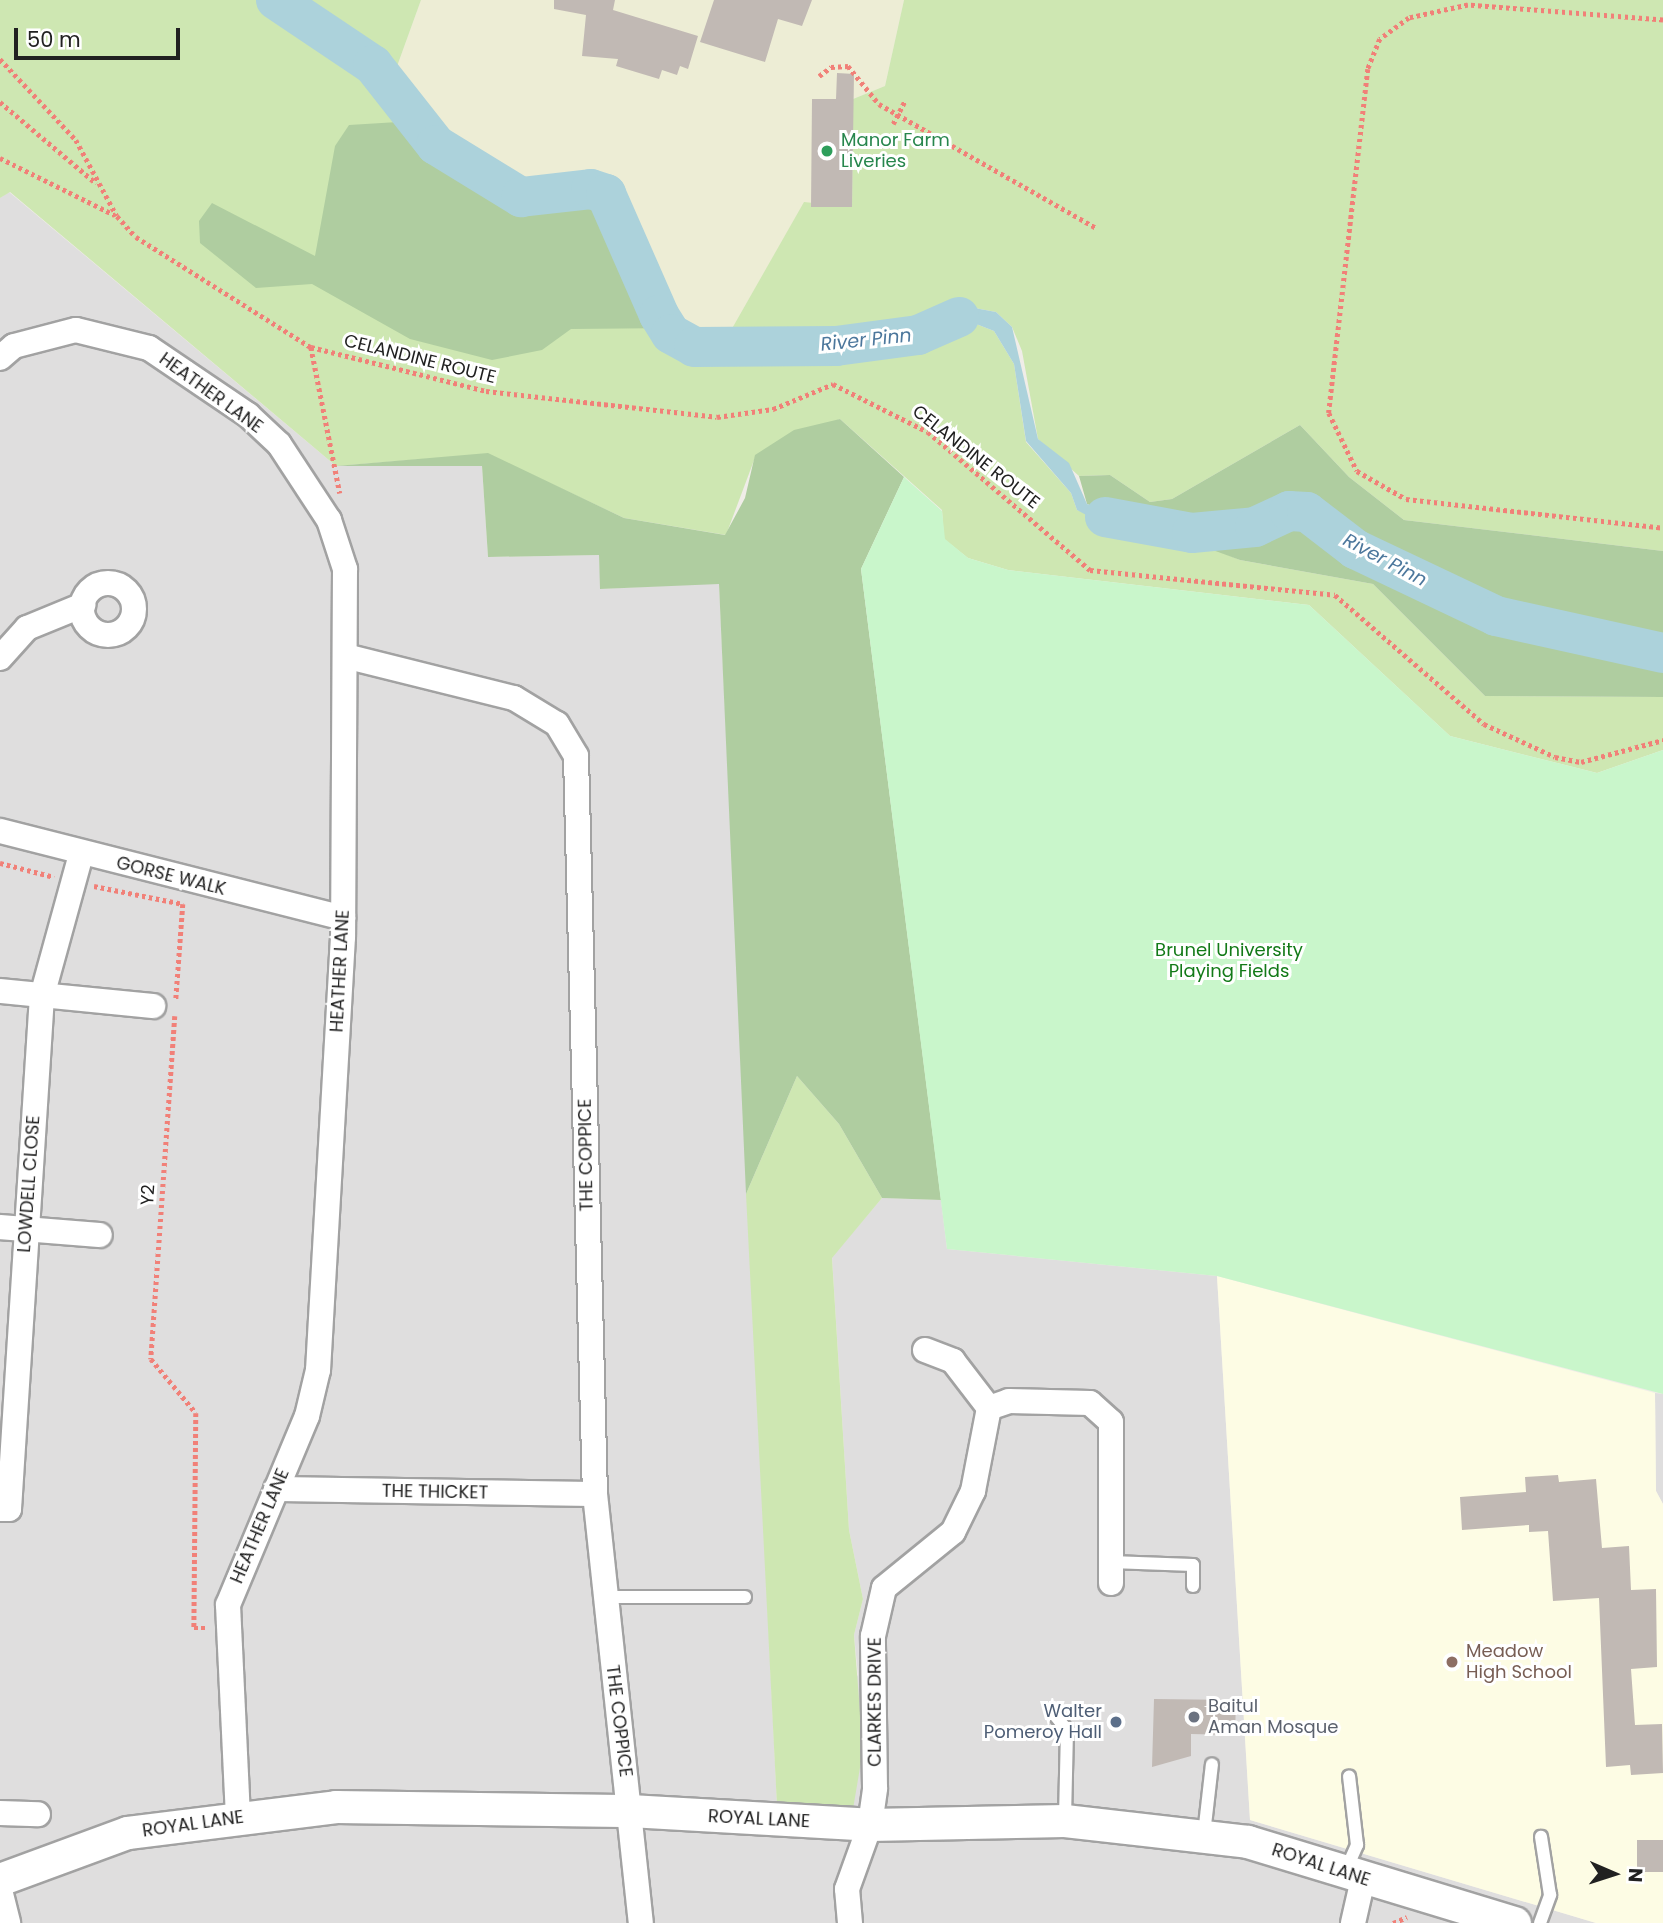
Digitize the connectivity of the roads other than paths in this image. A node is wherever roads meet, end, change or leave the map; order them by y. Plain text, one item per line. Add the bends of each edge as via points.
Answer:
1 (0, 358) edge
2 (83, 605) dead end
3 (349, 657) junction
4 (0, 658) edge
5 (0, 831) edge
6 (81, 854) junction
7 (343, 918) junction
8 (0, 991) edge
9 (42, 996) junction
10 (153, 1006) dead end
11 (0, 1227) edge
12 (26, 1229) junction
13 (100, 1235) dead end
14 (925, 1350) dead end
15 (989, 1408) junction
16 (276, 1489) junction
17 (595, 1494) junction
18 (0, 1509) edge
19 (1111, 1573) joint
20 (1193, 1586) dead end
21 (604, 1597) junction
22 (745, 1597) dead end
23 (1054, 1714) dead end
24 (1212, 1764) dead end
25 (1349, 1776) dead end
26 (630, 1811) junction
27 (0, 1813) edge
28 (38, 1814) dead end
29 (238, 1817) junction
30 (1065, 1821) junction
31 (870, 1825) junction
32 (1204, 1834) junction
33 (1541, 1838) dead end
34 (1354, 1876) junction
35 (0, 1880) edge
36 (0, 1890) edge
37 (8, 1923) edge
38 (641, 1923) edge
39 (850, 1923) edge
40 (1353, 1923) edge
41 (1515, 1923) edge
42 (1540, 1923) edge

1 - 3 street, HEATHER LANE via 14,346 76,330 108,334 149,348 248,415 305,477 339,544
2 - 4 street via 27,628
3 - 7 street, HEATHER LANE
3 - 17 street, THE COPPICE via 514,698 557,724 576,756
5 - 6 street, GORSE WALK
6 - 7 street, GORSE WALK
6 - 9 street, LOWDELL CLOSE
7 - 16 street, HEATHER LANE via 318,1370 307,1416
8 - 9 street
9 - 10 street
9 - 12 street, LOWDELL CLOSE
11 - 12 street
12 - 13 street
12 - 18 street, LOWDELL CLOSE via 9,1509
14 - 15 street via 953,1361
15 - 19 street via 1009,1401 1090,1403 1111,1422
15 - 31 street, CLARKES DRIVE via 974,1491 953,1532 884,1588 873,1636
16 - 17 street, THE THICKET
16 - 29 street, HEATHER LANE via 241,1563 226,1629
17 - 21 street, THE COPPICE
19 - 20 lane via 1193,1565
21 - 22 lane
21 - 26 street, THE COPPICE
23 - 30 lane via 1067,1730
24 - 32 lane
25 - 34 lane via 1357,1845
26 - 29 street, ROYAL LANE via 336,1807
26 - 31 street, ROYAL LANE
26 - 38 street, THE COPPICE
27 - 28 street
29 - 35 street, ROYAL LANE via 128,1833
30 - 31 street, ROYAL LANE
30 - 32 street, ROYAL LANE
31 - 39 street, CLARKES DRIVE via 847,1889
32 - 34 street, ROYAL LANE
33 - 42 lane via 1550,1895
34 - 40 street
34 - 41 street, ROYAL LANE
36 - 37 street

